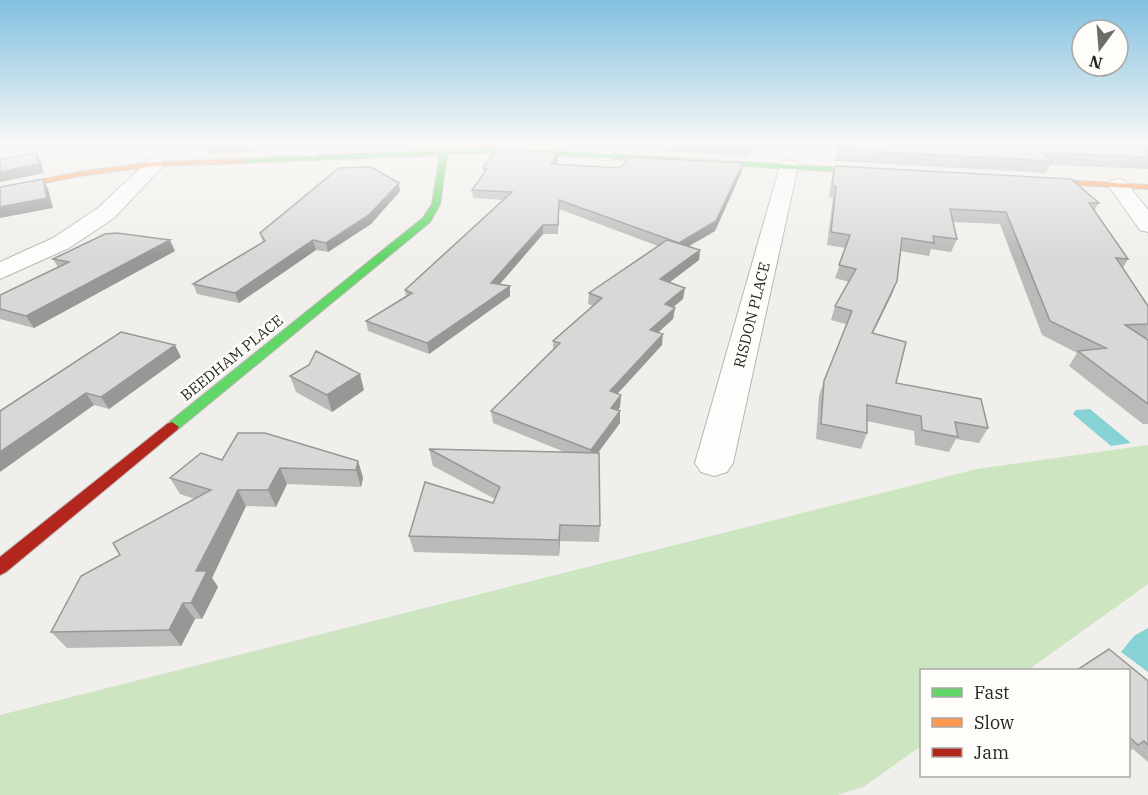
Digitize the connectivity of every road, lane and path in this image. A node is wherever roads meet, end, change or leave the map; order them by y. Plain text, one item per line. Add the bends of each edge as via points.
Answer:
1 (39, 182) edge
2 (137, 182) edge
3 (439, 182) edge
4 (785, 182) edge
5 (1067, 182) edge
6 (1118, 185) junction
7 (1148, 187) edge
8 (0, 190) edge
9 (1148, 225) edge
10 (0, 271) edge
11 (714, 462) dead end
12 (0, 567) edge

1 - 8 street
2 - 10 street via 106,213 61,243
3 - 12 street, BEEDHAM PLACE via 436,204 427,220
4 - 11 street, RISDON PLACE
5 - 6 street
6 - 7 street
6 - 9 street

